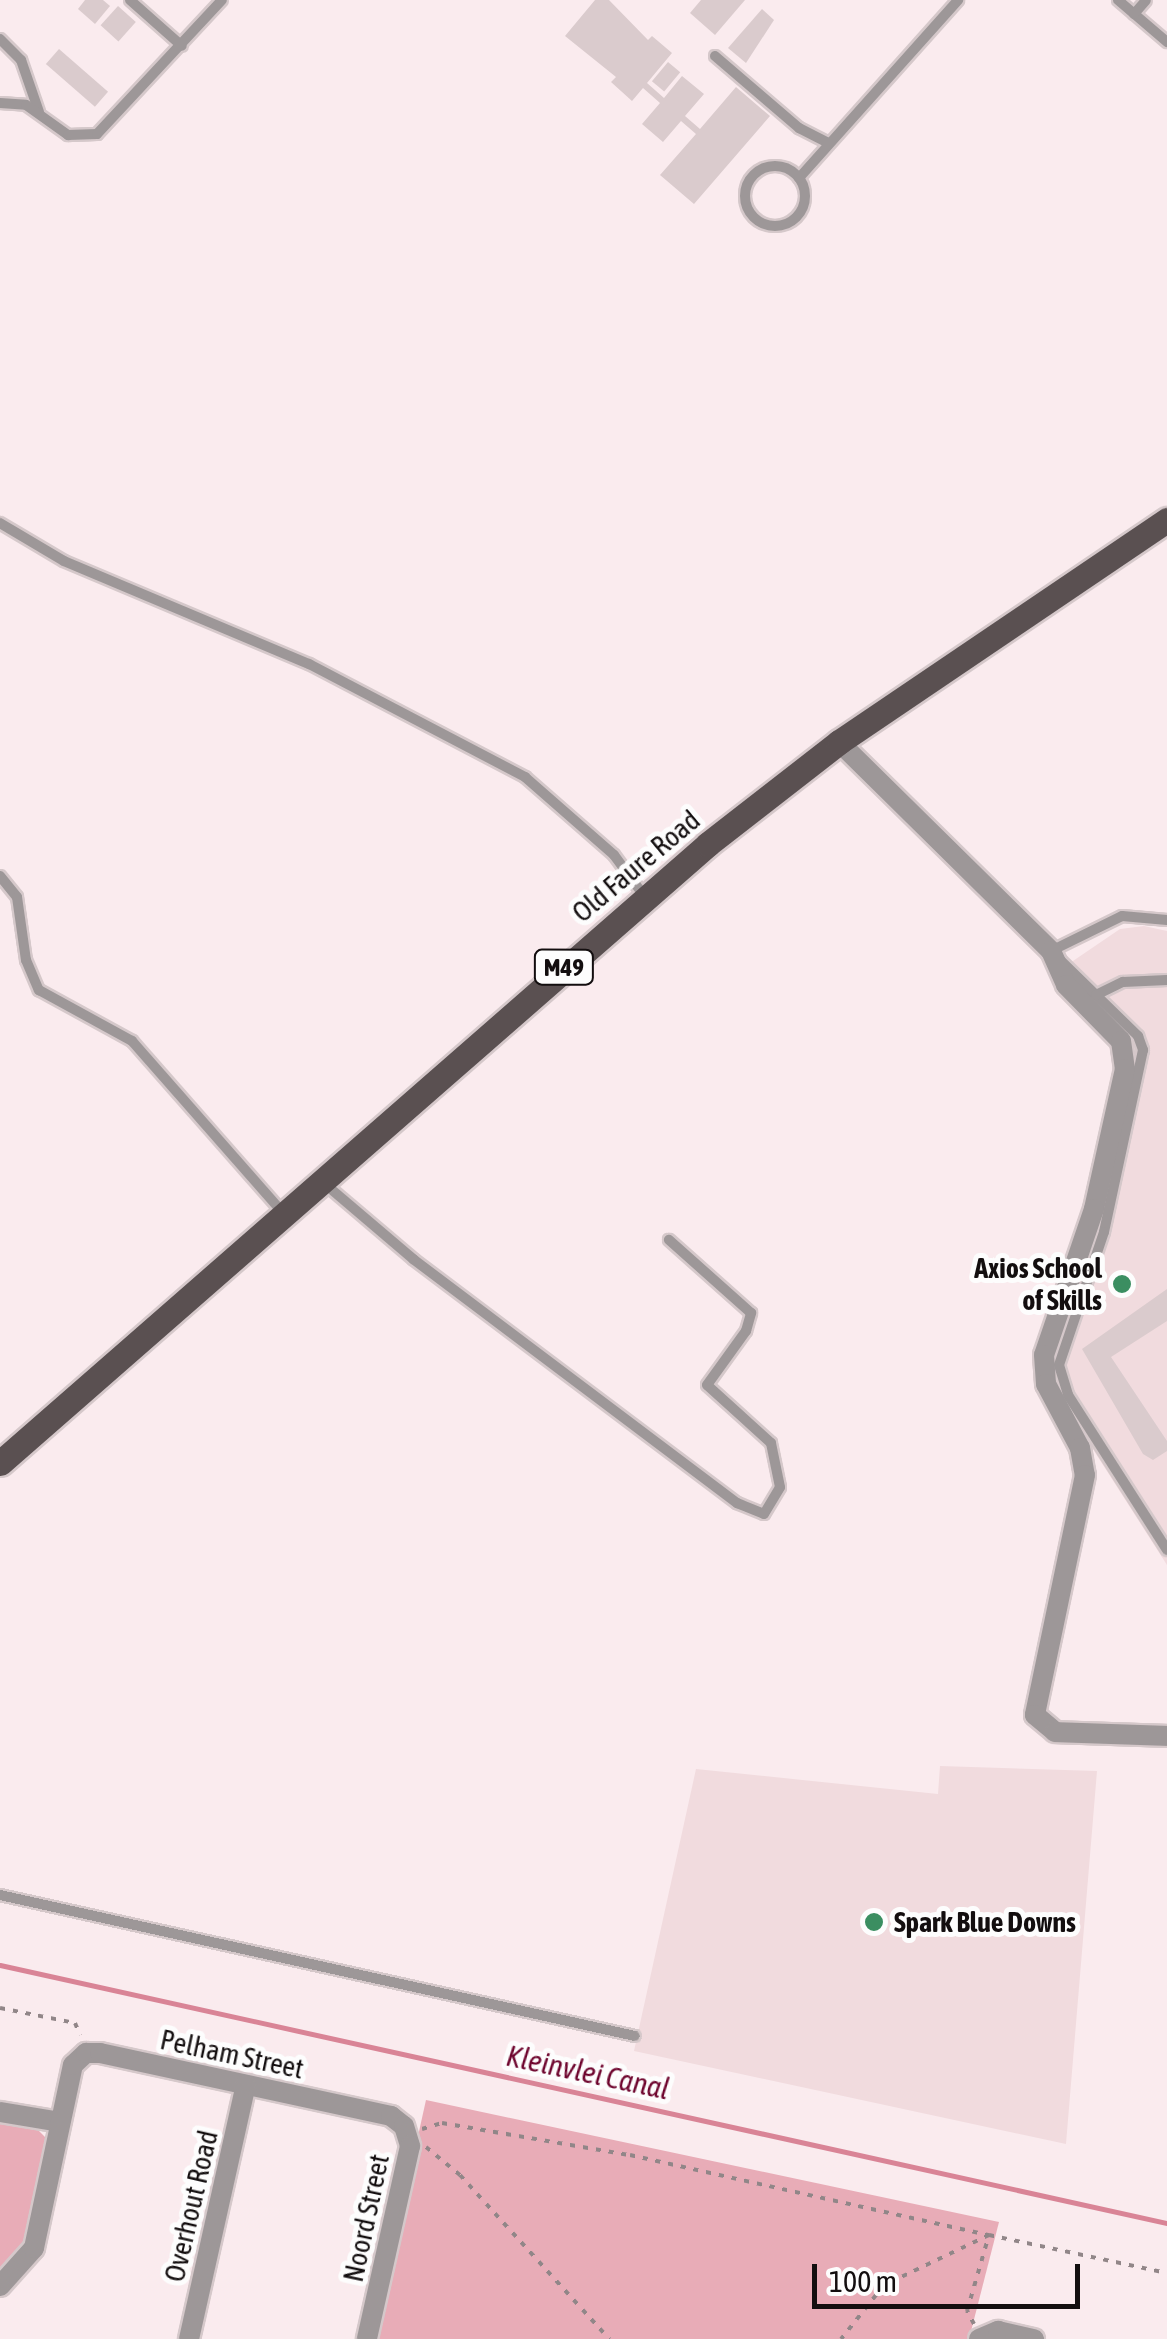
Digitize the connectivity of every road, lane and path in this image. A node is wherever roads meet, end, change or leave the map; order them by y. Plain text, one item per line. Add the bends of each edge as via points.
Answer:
1 (130, 0) edge
2 (222, 0) edge
3 (958, 0) edge
4 (1118, 0) edge
5 (1146, 0) edge
6 (1134, 14) junction
7 (0, 39) edge
8 (1167, 42) edge
9 (182, 46) junction
10 (715, 56) dead end
11 (0, 103) edge
12 (39, 113) junction
13 (828, 143) junction
14 (799, 178) junction
15 (1167, 520) edge
16 (0, 523) edge
17 (839, 742) junction
18 (0, 876) edge
19 (646, 898) junction
20 (1167, 920) edge
21 (1051, 950) junction
22 (1167, 980) edge
23 (1096, 995) junction
24 (321, 1179) junction
25 (283, 1213) junction
26 (669, 1240) dead end
27 (0, 1463) edge
28 (1167, 1550) edge
29 (1167, 1736) edge
30 (0, 1895) edge
31 (0, 2008) edge
32 (635, 2036) dead end
33 (86, 2053) junction
34 (246, 2085) junction
35 (0, 2112) edge
36 (391, 2116) joint
37 (60, 2122) junction
38 (408, 2133) junction
39 (989, 2235) junction
40 (1167, 2272) edge
41 (0, 2286) edge
42 (986, 2336) edge
43 (189, 2339) edge
44 (367, 2339) edge
45 (609, 2339) edge
46 (842, 2339) edge
47 (1034, 2339) edge

1 - 9 lane
2 - 9 lane
3 - 13 lane
4 - 6 lane
5 - 6 lane
6 - 8 lane
7 - 12 lane via 21,60
9 - 12 lane via 97,134 68,135
10 - 13 lane via 798,128
11 - 12 lane
13 - 14 lane
14 - 14 lane via 804,202 796,217 773,226 751,214 746,190 761,170 778,166
15 - 17 main road, Old Faure Road / M49
16 - 19 lane via 64,561 309,664 526,777 614,855
17 - 19 main road, Old Faure Road / M49
17 - 21 street
18 - 25 lane via 17,897 26,960 39,990 132,1041
19 - 24 main road, Old Faure Road / M49
20 - 21 lane via 1122,916
21 - 23 lane
21 - 29 street via 1066,985 1120,1041 1125,1070 1094,1209 1044,1355 1046,1384 1080,1448 1085,1474 1035,1715 1055,1732
22 - 23 lane via 1123,982
23 - 28 lane via 1138,1036 1143,1054 1104,1232 1062,1347 1060,1374
24 - 25 main road, Old Faure Road / M49
24 - 26 lane via 459,1294 737,1504 764,1514 780,1487 771,1443 707,1385 751,1314
25 - 27 main road, Old Faure Road / M49
30 - 32 lane
31 - 33 path via 76,2023
33 - 34 street, Pelham Street
33 - 37 street via 71,2072
34 - 36 street, Pelham Street
34 - 43 street, Overhout Road
35 - 37 street
36 - 38 street, Noord Street
37 - 41 street via 34,2248
38 - 39 path via 442,2123 630,2155
38 - 44 street, Noord Street
38 - 45 path via 460,2174
39 - 40 path
39 - 42 path via 967,2311
39 - 46 path via 884,2285
42 - 47 street

